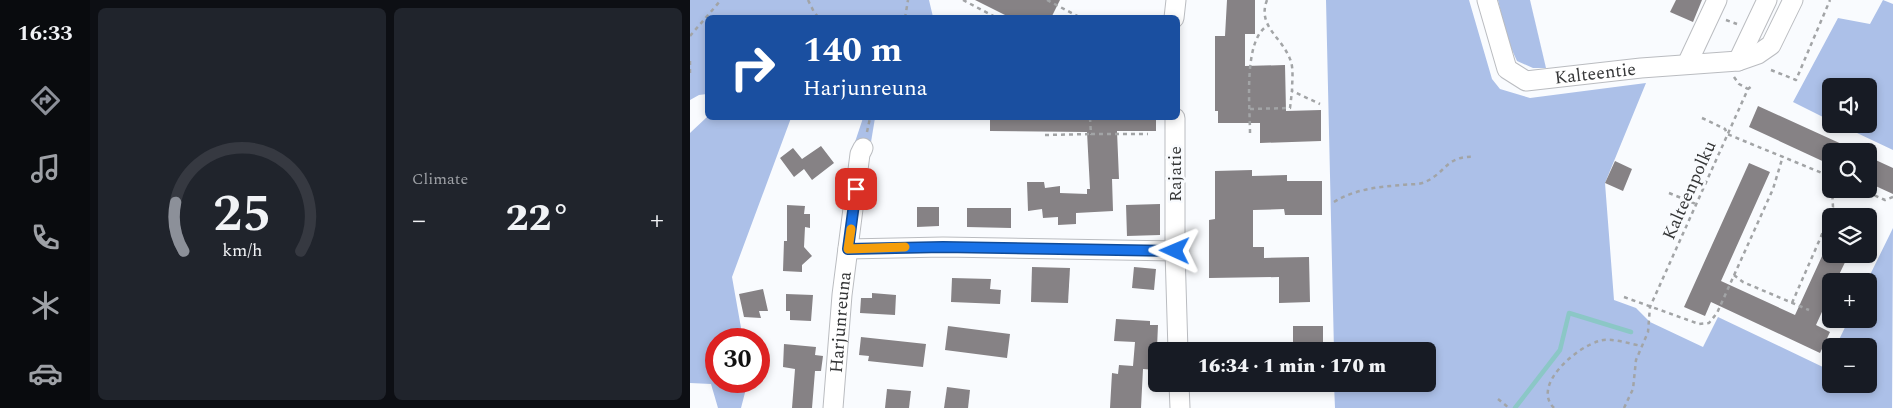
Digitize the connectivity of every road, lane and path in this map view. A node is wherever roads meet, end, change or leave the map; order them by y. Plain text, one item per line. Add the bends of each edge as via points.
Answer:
1 (721, 0) edge
2 (808, 0) edge
3 (908, 0) edge
4 (963, 0) edge
5 (1047, 0) edge
6 (1176, 0) edge
7 (1268, 0) edge
8 (1487, 0) edge
9 (1767, 0) edge
10 (1793, 0) edge
11 (1830, 0) edge
12 (1718, 9) edge
13 (708, 15) edge
14 (816, 15) edge
15 (906, 15) edge
16 (991, 15) edge
17 (1075, 15) edge
18 (1174, 15) edge
19 (705, 19) edge
20 (1740, 25) dead end
21 (1267, 26) junction
22 (690, 36) edge
23 (690, 61) edge
24 (1738, 61) junction
25 (1687, 64) junction
26 (1771, 70) dead end
27 (690, 74) edge
28 (1753, 85) dead end
29 (1292, 91) junction
30 (1320, 104) dead end
31 (1250, 108) junction
32 (1702, 118) dead end
33 (1090, 120) edge
34 (1175, 120) edge
35 (1250, 133) dead end
36 (1090, 134) junction
37 (1148, 134) dead end
38 (1727, 134) junction
39 (1045, 135) dead end
40 (863, 148) dead end
41 (1783, 156) junction
42 (1475, 158) dead end
43 (1822, 173) edge
44 (1669, 193) dead end
45 (1877, 196) edge
46 (1893, 197) edge
47 (1832, 198) edge
48 (1334, 202) dead end
49 (1696, 204) junction
50 (848, 249) junction
51 (1175, 251) junction
52 (1734, 275) junction
53 (1624, 297) dead end
54 (1792, 303) junction
55 (1650, 307) junction
56 (1809, 310) dead end
57 (1178, 342) edge
58 (1642, 346) junction
59 (1179, 392) edge
60 (1498, 399) dead end
61 (833, 408) edge
62 (1180, 408) edge
63 (1509, 408) edge
64 (1554, 408) edge
65 (1624, 408) edge

1 - 13 path
2 - 14 path
3 - 15 path
4 - 16 path
5 - 17 path
6 - 18 street
7 - 21 path via 1263,10
8 - 25 street, Kalteentie via 1507,69 1526,81
9 - 24 street
10 - 24 street, Kalteentie via 1771,45
11 - 26 path via 1796,80
12 - 20 path
12 - 25 street
19 - 22 path
21 - 29 path via 1291,61
21 - 31 path via 1253,46
23 - 27 path
24 - 25 street, Kalteentie
28 - 38 path, Kalteenpolku via 1748,89
29 - 30 path
29 - 31 path via 1290,108
31 - 35 path
32 - 38 path via 1725,129
33 - 36 path
34 - 51 street, Rajatie
36 - 37 path
36 - 39 path
38 - 41 path
38 - 49 path, Kalteenpolku
40 - 50 street, Harjunreuna
41 - 43 path
41 - 52 path via 1773,189
42 - 48 path via 1462,156 1425,182 1372,187
44 - 49 path
45 - 46 path via 1885,200
47 - 54 path via 1830,216
49 - 55 path, Kalteenpolku
50 - 51 street via 943,247
50 - 61 street, Harjunreuna
51 - 57 street, Rajatie
52 - 54 path
52 - 55 path via 1716,313 1705,325
53 - 55 path
54 - 56 path
55 - 58 path, Kalteenpolku via 1648,332
58 - 64 path via 1600,340 1582,350 1560,366 1548,384 1546,394
58 - 65 path, Kalteenpolku via 1636,360 1633,389
59 - 62 street
60 - 63 path

